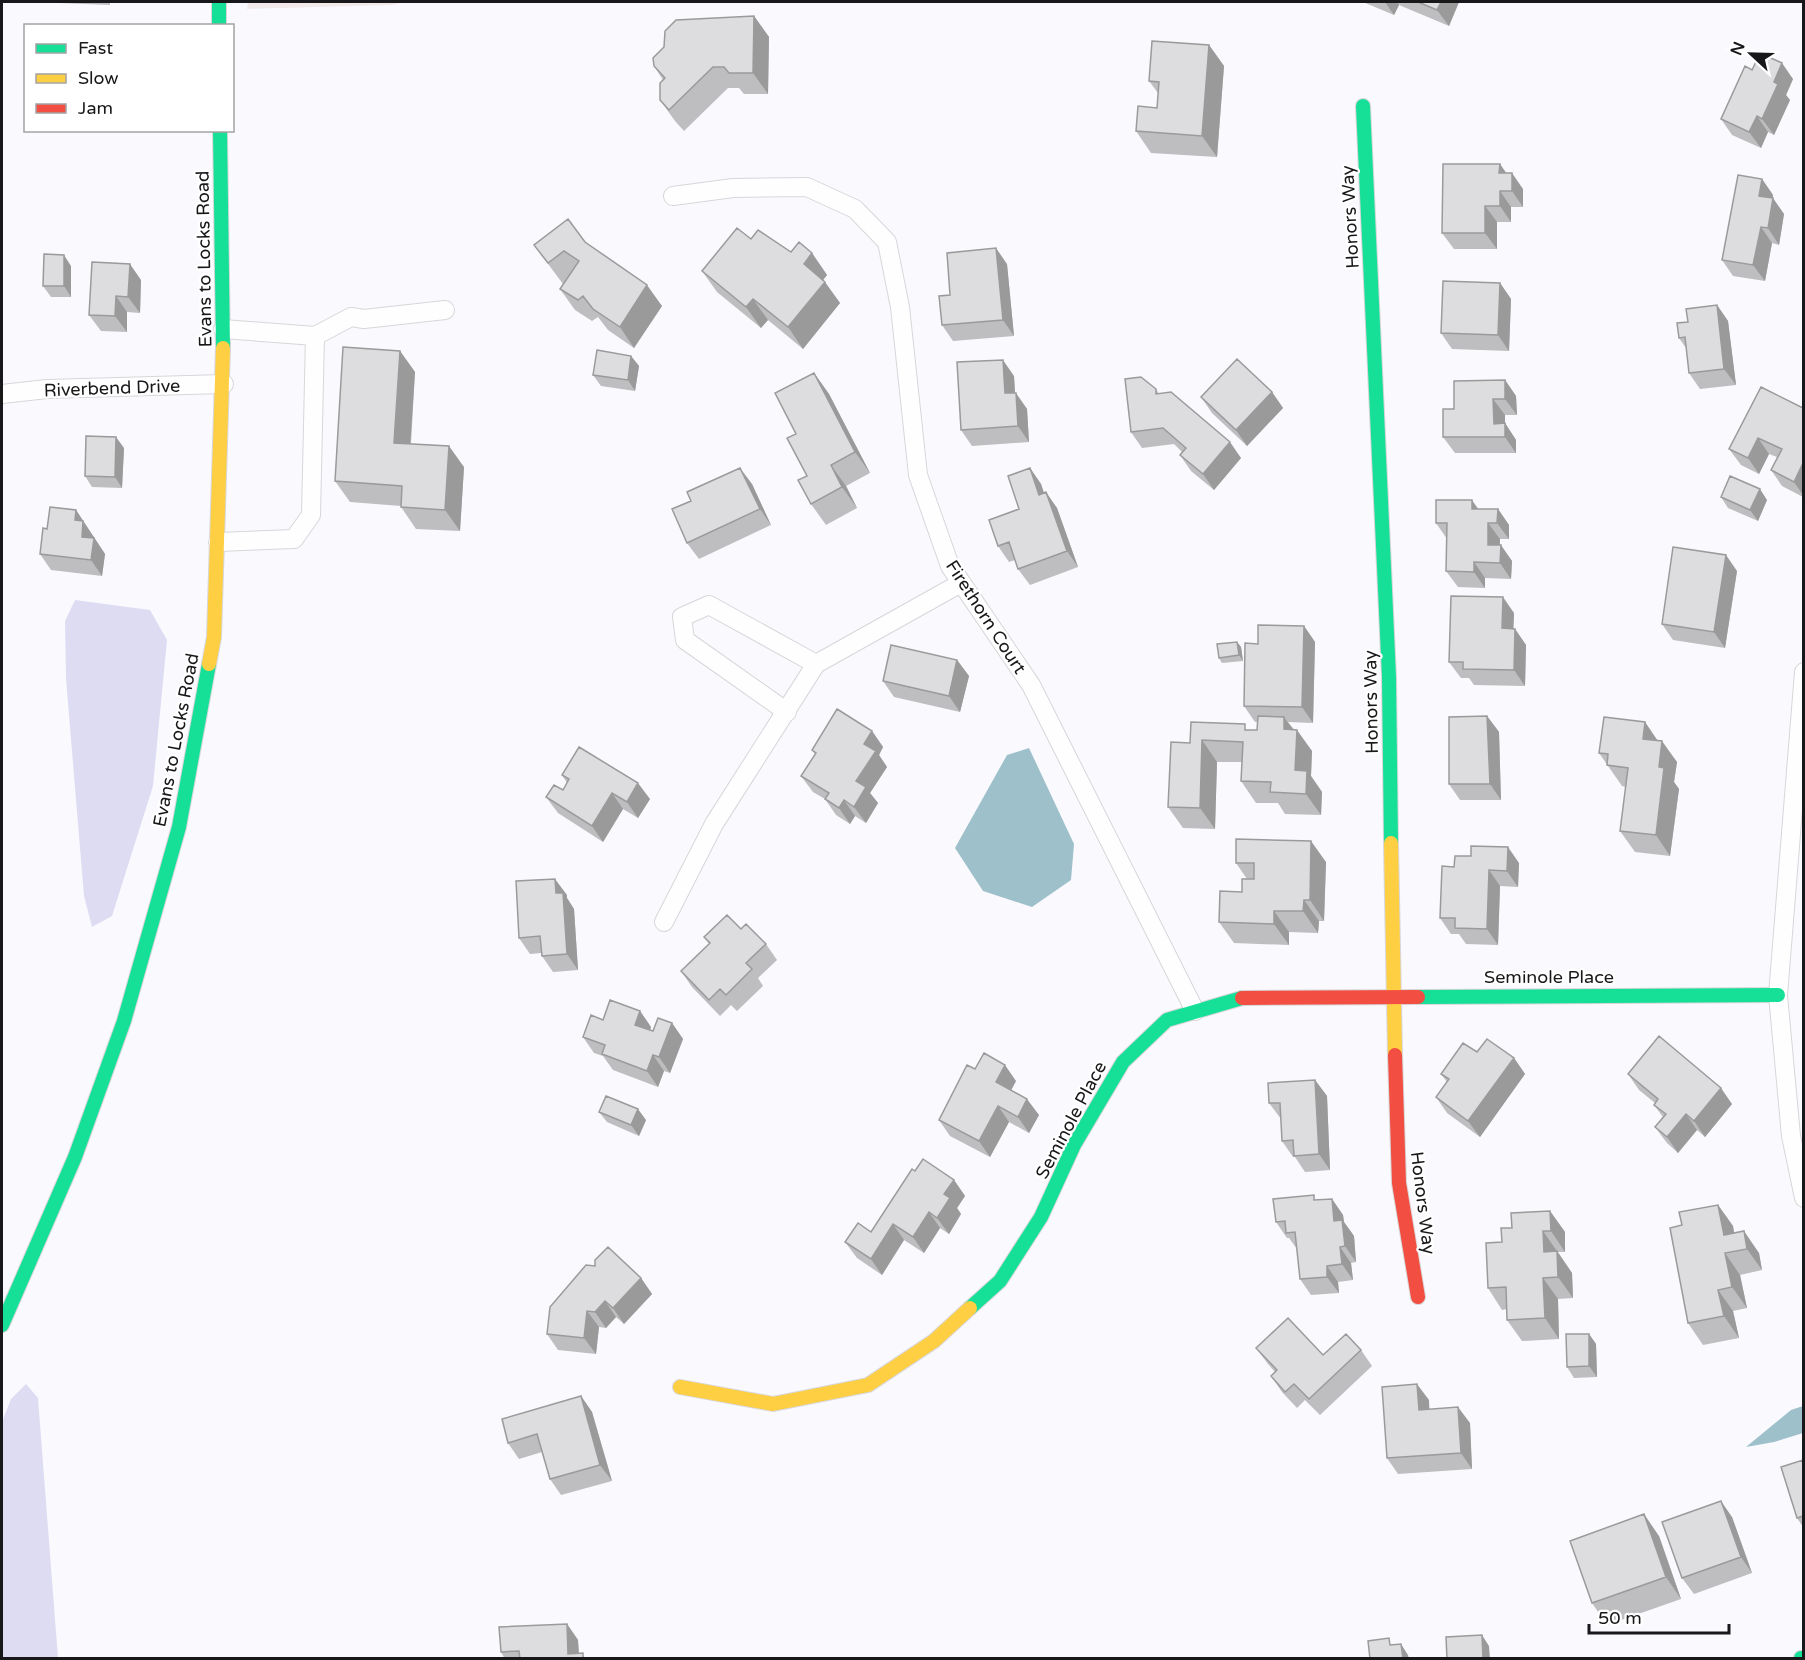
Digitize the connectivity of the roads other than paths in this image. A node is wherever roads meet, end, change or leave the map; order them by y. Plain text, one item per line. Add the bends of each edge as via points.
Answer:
1 (219, 2) edge
2 (219, 24) edge
3 (1363, 106) dead end
4 (220, 132) edge
5 (673, 196) dead end
6 (445, 310) dead end
7 (223, 329) junction
8 (315, 336) junction
9 (224, 384) junction
10 (2, 394) edge
11 (218, 543) junction
12 (961, 583) junction
13 (816, 664) junction
14 (1803, 672) edge
15 (787, 712) junction
16 (664, 922) dead end
17 (1778, 994) junction
18 (1393, 996) junction
19 (1195, 1011) junction
20 (1803, 1198) edge
21 (1418, 1297) dead end
22 (2, 1325) edge
23 (680, 1387) dead end

1 - 2 street
3 - 18 street, Honors Way via 1389,677
4 - 7 street, Evans to Locks Road
5 - 12 street, Firethorn Court via 734,188 807,187 855,209 887,242 900,307 918,475 950,566
6 - 8 street via 351,317
7 - 8 street
7 - 9 street, Evans to Locks Road
8 - 11 street via 311,515 294,539
9 - 10 street, Riverbend Drive
9 - 11 street, Evans to Locks Road
11 - 22 street, Evans to Locks Road via 214,637 169,861 124,1021 83,1136
12 - 13 street
12 - 19 street, Firethorn Court via 1031,685
13 - 15 street
13 - 15 street via 709,605 682,617 684,640
14 - 17 street
15 - 16 street via 714,824
17 - 18 street, Seminole Place
17 - 20 street via 1791,1136
18 - 19 street, Seminole Place via 1236,998
18 - 21 street, Honors Way via 1399,1183
19 - 23 street, Seminole Place via 1167,1020 1123,1062 1074,1145 1041,1217 1000,1281 934,1341 868,1385 773,1404

